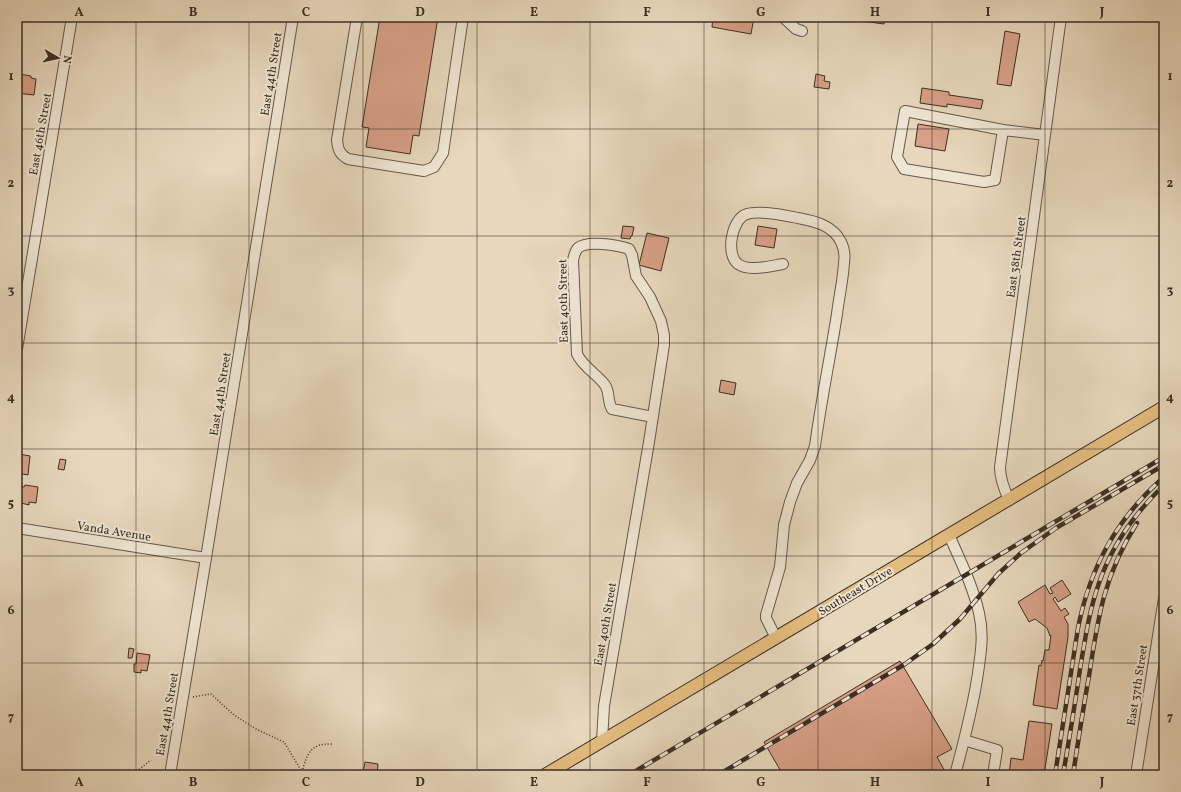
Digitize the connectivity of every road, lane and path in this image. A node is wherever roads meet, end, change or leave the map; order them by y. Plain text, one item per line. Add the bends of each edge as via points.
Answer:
1 (72, 17) edge
2 (293, 17) edge
3 (357, 17) edge
4 (463, 17) edge
5 (784, 17) edge
6 (1061, 17) edge
7 (802, 31) dead end
8 (1003, 130) junction
9 (1045, 135) junction
10 (783, 264) dead end
11 (17, 350) edge
12 (1164, 407) edge
13 (653, 417) junction
14 (1009, 500) junction
15 (17, 528) edge
16 (949, 535) junction
17 (206, 558) junction
18 (1164, 598) edge
19 (776, 638) junction
20 (1159, 660) edge
21 (183, 698) junction
22 (964, 740) junction
23 (602, 741) junction
24 (332, 744) dead end
25 (151, 760) dead end
26 (302, 772) junction
27 (132, 775) edge
28 (170, 775) edge
29 (302, 775) edge
30 (545, 775) edge
31 (955, 775) edge
32 (993, 775) edge
33 (1136, 775) edge

1 - 11 street, East 46th Street
2 - 17 street, East 44th Street
3 - 4 street via 337,140 338,149 342,156 348,158 424,170 434,167 443,153
5 - 7 street via 796,29
6 - 9 street, East 38th Street
8 - 8 street via 995,180 984,182 904,169 897,157 905,111
8 - 9 street
9 - 14 street, East 38th Street via 1000,467
10 - 19 street via 751,267 736,263 731,242 738,219 753,212 793,216 820,224 837,234 844,256 815,446 790,502 784,525 780,567 766,615
12 - 14 main road, Southeast Drive
13 - 13 street, East 40th Street via 612,409 608,403 606,385 577,354 573,260 575,252 582,246 600,244 629,249 634,273 650,297 661,321 664,345
13 - 23 street, East 40th Street via 605,698
14 - 16 main road, Southeast Drive
15 - 17 street, Vanda Avenue
16 - 19 main road, Southeast Drive
16 - 22 street via 979,613 983,642
17 - 21 street, East 44th Street
18 - 20 street, East 37th Street
19 - 23 main road, Southeast Drive
20 - 33 street, East 37th Street
21 - 26 path via 211,694 240,719 284,742
21 - 28 street, East 44th Street
22 - 31 street
22 - 32 street via 997,750
23 - 30 main road, Southeast Drive
24 - 26 path via 313,748
25 - 27 path
26 - 29 path

